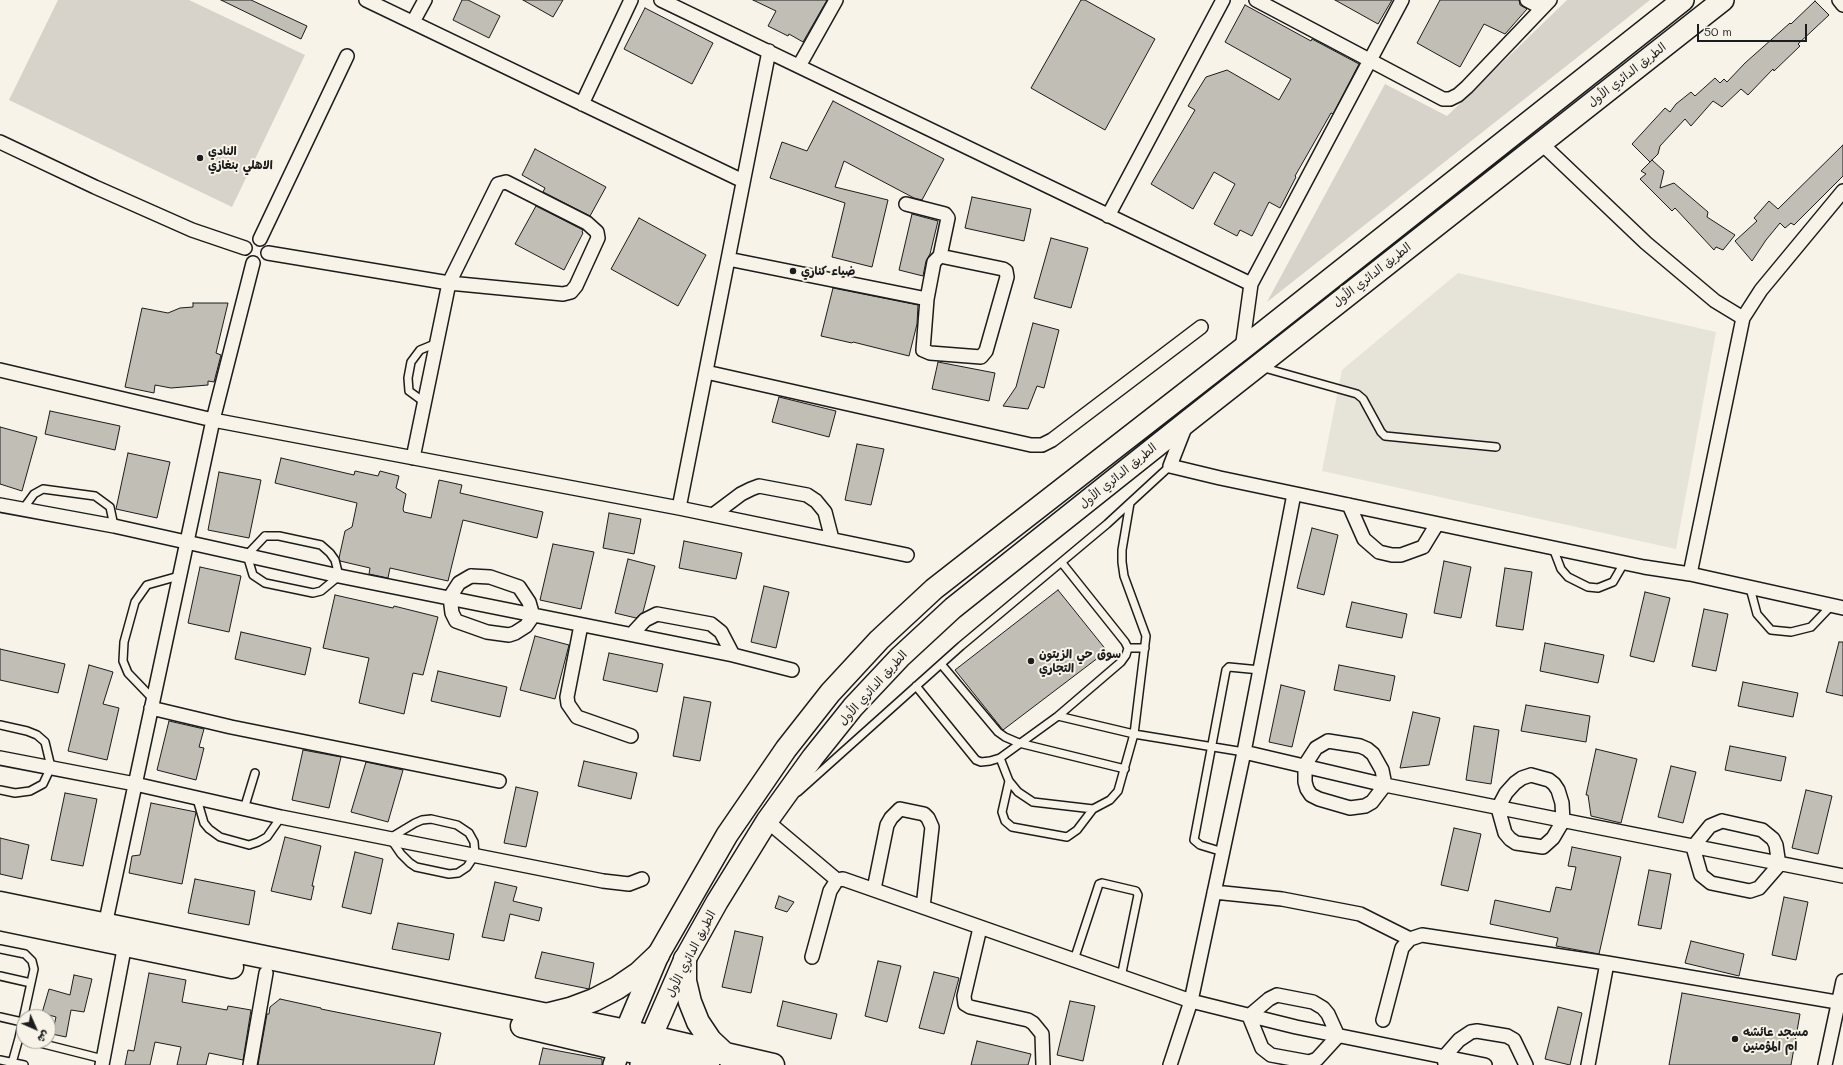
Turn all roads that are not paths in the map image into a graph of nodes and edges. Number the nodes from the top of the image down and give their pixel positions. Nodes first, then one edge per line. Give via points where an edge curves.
1 (366, 0) edge
2 (424, 0) edge
3 (631, 0) edge
4 (661, 0) edge
5 (836, 0) edge
6 (1223, 0) edge
7 (1256, 0) edge
8 (1402, 0) edge
9 (1527, 0) edge
10 (1683, 0) edge
11 (1724, 0) edge
12 (1839, 0) edge
13 (1843, 0) edge
14 (1546, 4) edge
15 (1843, 5) edge
16 (413, 22) junction
17 (769, 51) junction
18 (347, 56) dead end
19 (1370, 61) junction
20 (799, 66) junction
21 (582, 104) junction
22 (0, 142) edge
23 (1541, 143) junction
24 (744, 181) junction
25 (1843, 191) edge
26 (906, 204) dead end
27 (1108, 216) junction
28 (260, 239) junction
29 (245, 248) junction
30 (268, 253) junction
31 (940, 256) junction
32 (728, 259) junction
33 (253, 263) junction
34 (449, 283) junction
35 (1251, 284) junction
36 (927, 299) junction
37 (1743, 318) junction
38 (1200, 327) dead end
39 (436, 343) junction
40 (1242, 349) junction
41 (1257, 366) junction
42 (0, 370) edge
43 (706, 372) junction
44 (424, 402) junction
45 (213, 420) junction
46 (1188, 421) junction
47 (1496, 447) dead end
48 (413, 458) junction
49 (1170, 466) junction
50 (1294, 494) junction
51 (1130, 503) junction
52 (0, 505) edge
53 (1349, 506) junction
54 (679, 508) junction
55 (23, 509) junction
56 (713, 515) junction
57 (1437, 524) junction
58 (114, 526) junction
59 (832, 539) junction
60 (186, 543) junction
61 (1553, 548) junction
62 (247, 554) junction
63 (908, 555) dead end
64 (1062, 563) junction
65 (1624, 563) junction
66 (1690, 574) junction
67 (179, 576) junction
68 (339, 576) junction
69 (1750, 588) junction
70 (450, 597) junction
71 (1837, 607) edge
72 (533, 616) junction
73 (581, 625) junction
74 (632, 634) junction
75 (1128, 648) junction
76 (1145, 648) junction
77 (733, 655) junction
78 (941, 664) junction
79 (792, 670) dead end
80 (1260, 670) junction
81 (916, 686) junction
82 (152, 703) junction
83 (1058, 716) junction
84 (0, 725) edge
85 (1134, 734) junction
86 (631, 736) dead end
87 (1019, 743) junction
88 (1211, 746) junction
89 (1244, 752) junction
90 (0, 758) edge
91 (1000, 758) junction
92 (1305, 765) junction
93 (51, 767) junction
94 (1124, 769) junction
95 (255, 773) dead end
96 (499, 781) dead end
97 (1009, 781) junction
98 (135, 784) junction
99 (1385, 785) junction
100 (0, 790) edge
101 (197, 799) junction
102 (1498, 808) junction
103 (244, 809) junction
104 (1094, 809) junction
105 (281, 817) junction
106 (767, 821) junction
107 (1563, 822) junction
108 (390, 838) junction
109 (1693, 847) junction
110 (1223, 852) junction
111 (475, 855) junction
112 (1779, 864) junction
113 (1843, 876) edge
114 (642, 880) dead end
115 (837, 880) junction
116 (874, 890) junction
117 (1214, 892) junction
118 (0, 903) edge
119 (923, 907) junction
120 (0, 919) edge
121 (980, 928) junction
122 (103, 932) junction
123 (126, 937) junction
124 (1410, 939) junction
125 (0, 949) edge
126 (658, 955) junction
127 (812, 957) dead end
128 (685, 959) junction
129 (1074, 960) junction
130 (1607, 963) junction
131 (266, 974) junction
132 (0, 976) edge
133 (1122, 977) junction
134 (1843, 981) edge
135 (31, 983) junction
136 (1191, 1001) junction
137 (1841, 1003) edge
138 (25, 1009) edge
139 (544, 1015) junction
140 (1249, 1016) junction
141 (0, 1017) edge
142 (1383, 1020) dead end
143 (16, 1021) edge
144 (1338, 1036) junction
145 (56, 1048) edge
146 (620, 1048) edge
147 (18, 1049) edge
148 (645, 1052) edge
149 (0, 1060) edge
150 (718, 1060) edge
151 (1445, 1061) edge
152 (102, 1062) edge
153 (12, 1063) junction
154 (24, 1065) edge
155 (250, 1065) edge
156 (773, 1065) edge
157 (1044, 1065) edge
158 (1170, 1065) edge
159 (1485, 1065) edge
160 (1526, 1065) edge
161 (1588, 1065) edge
162 (1825, 1065) edge

1 - 16 street
2 - 16 street
3 - 21 street
4 - 17 street
5 - 20 street
6 - 27 street
7 - 19 street
8 - 19 street
9 - 14 street
10 - 40 main road, الطريق الدائري الأول
11 - 23 main road, الطريق الدائري الأول
12 - 13 lane
12 - 15 street
14 - 19 street via 1467,87 1450,99 1432,95
16 - 21 street
17 - 20 street
17 - 24 street
18 - 28 street
19 - 35 street
20 - 27 street
21 - 24 street
22 - 29 street via 192,230
23 - 37 street via 1646,243 1715,301
23 - 41 main road, الطريق الدائري الأول
24 - 32 street
25 - 37 street via 1761,290
26 - 31 street via 948,216
27 - 35 street
28 - 29 street via 250,240
28 - 30 street via 267,245
29 - 33 street via 246,257
30 - 33 street via 263,261
30 - 34 street
31 - 36 street via 934,262
31 - 36 street via 1006,271 1007,277 985,355 978,357 925,351 923,348
32 - 36 street
32 - 43 street
33 - 45 street
34 - 34 street via 567,294 576,286 598,238 597,232 587,223 502,182 495,189
34 - 39 street
35 - 40 street
37 - 66 street
38 - 43 street via 1042,446
39 - 44 street
39 - 44 lane via 420,350 412,362 408,378 409,391
40 - 126 main road, الطريق الدائري الأول via 934,589 879,640 830,693 786,749 727,835
41 - 46 main road, الطريق الدائري الأول
41 - 47 lane via 1357,394 1363,399 1380,432 1385,436
42 - 45 street
43 - 54 street
44 - 48 street
45 - 48 street
45 - 60 street
46 - 49 street
46 - 106 main road, الطريق الدائري الأول via 953,608 900,657 813,757
48 - 54 street
49 - 50 street
49 - 51 lane
50 - 53 street
50 - 80 street
51 - 64 lane
51 - 76 lane via 1122,562 1124,576 1146,636
52 - 55 street
53 - 57 street
53 - 57 street via 1364,539 1379,552 1392,555 1401,555 1423,547
54 - 56 street
55 - 58 street
55 - 58 lane via 34,494 43,489 95,496 110,507
56 - 59 street
56 - 59 street via 750,488 759,486 807,496 816,501 824,512
57 - 61 street
58 - 60 street
59 - 63 street
60 - 62 street
60 - 67 street
61 - 65 street
61 - 65 lane via 1561,569 1568,577 1588,587 1598,588 1613,582
62 - 68 street
62 - 68 lane via 253,575 272,585 317,593
62 - 68 lane via 265,536 301,540 321,545 330,553 336,560
64 - 75 lane
64 - 78 lane
65 - 66 street
66 - 69 street
67 - 82 street
67 - 82 lane via 147,585 135,602 124,642 123,661 128,673
68 - 70 street
69 - 71 street
69 - 71 lane via 1757,614 1771,630 1791,632 1811,626
70 - 72 street
70 - 72 street via 452,614 456,621 487,632 509,635 515,633 526,626
70 - 72 street via 459,583 466,578 490,577 519,587 529,602
72 - 73 street
73 - 74 street
73 - 86 street via 567,697 568,704 577,717
74 - 77 street
74 - 77 street via 645,620 657,614 711,624 721,632
75 - 76 lane
75 - 83 lane via 1121,662
76 - 85 lane
77 - 79 street
78 - 81 lane
78 - 87 lane via 998,732
80 - 88 lane via 1229,667 1226,670
80 - 89 street
81 - 91 lane via 976,760 986,762
81 - 106 lane
82 - 96 street via 231,727
82 - 98 street
83 - 85 lane
83 - 87 lane
84 - 93 lane via 27,730 37,735 45,742
85 - 88 lane
85 - 94 lane
87 - 91 lane
87 - 94 lane
88 - 89 lane
88 - 110 lane via 1194,840 1200,845
89 - 92 street
89 - 110 street
90 - 93 street
91 - 97 lane
92 - 99 street
92 - 99 street via 1322,743 1332,741 1360,746 1367,749 1378,761
92 - 99 street via 1305,782 1311,795 1350,808 1365,806 1378,796
93 - 98 street
93 - 100 lane via 44,784 30,791 16,793
94 - 104 lane via 1118,791 1110,800
95 - 103 lane
97 - 104 lane via 1018,792 1033,802
97 - 104 lane via 1002,812 1005,821 1012,827 1067,837 1077,830
98 - 101 street
98 - 122 street
99 - 102 street
101 - 103 street
101 - 105 lane via 204,823 209,829 220,837 249,845 267,837
102 - 107 street
102 - 107 street via 1505,833 1516,843 1543,846
102 - 107 street via 1515,783 1531,775 1549,780 1558,790
103 - 105 street
105 - 108 street
106 - 115 street
106 - 128 main road, الطريق الدائري الأول
107 - 109 street
108 - 111 street
108 - 111 lane via 410,863 449,874 458,873
108 - 111 lane via 422,820 443,821 461,827 469,833 474,842
109 - 112 street
109 - 112 street via 1710,826 1722,821 1762,830 1773,839
109 - 112 street via 1700,875 1711,883 1750,891 1759,888
110 - 117 street
111 - 114 street via 603,881 629,884
112 - 113 street
115 - 116 street via 843,878
115 - 127 street via 827,898
116 - 119 street
116 - 119 street via 887,825 891,818 900,809 924,814 932,827
117 - 124 street via 1282,899 1360,914
117 - 136 street
118 - 122 highway
119 - 121 street
120 - 122 highway
121 - 129 street
121 - 157 street via 964,996 965,1004 1033,1023 1042,1034
122 - 123 highway
123 - 131 highway
123 - 139 highway
123 - 152 street
124 - 130 street via 1422,935
124 - 142 street via 1402,948
125 - 135 lane via 25,954 32,961 34,969
126 - 139 highway via 639,973 612,991 570,1009
126 - 146 main road, الطريق الدائري الأول
128 - 148 main road, الطريق الدائري الأول
128 - 150 highway via 685,981 690,1002
129 - 133 street
129 - 133 lane via 1100,884 1136,891 1138,895
130 - 137 street
130 - 161 street
131 - 146 highway
131 - 155 street
132 - 135 lane
133 - 136 street
134 - 137 street
135 - 138 lane
136 - 140 street
136 - 158 street
137 - 162 street
139 - 146 highway
140 - 144 street
140 - 144 street via 1268,999 1277,995 1287,996 1313,1002 1323,1008
140 - 144 street via 1262,1048 1271,1055 1309,1062 1317,1059
141 - 143 lane
144 - 151 street
145 - 152 lane
146 - 148 highway
147 - 153 lane
148 - 150 highway
149 - 153 lane
150 - 156 highway
151 - 159 street
151 - 160 street via 1464,1036 1477,1031 1511,1038 1517,1044
153 - 154 lane

